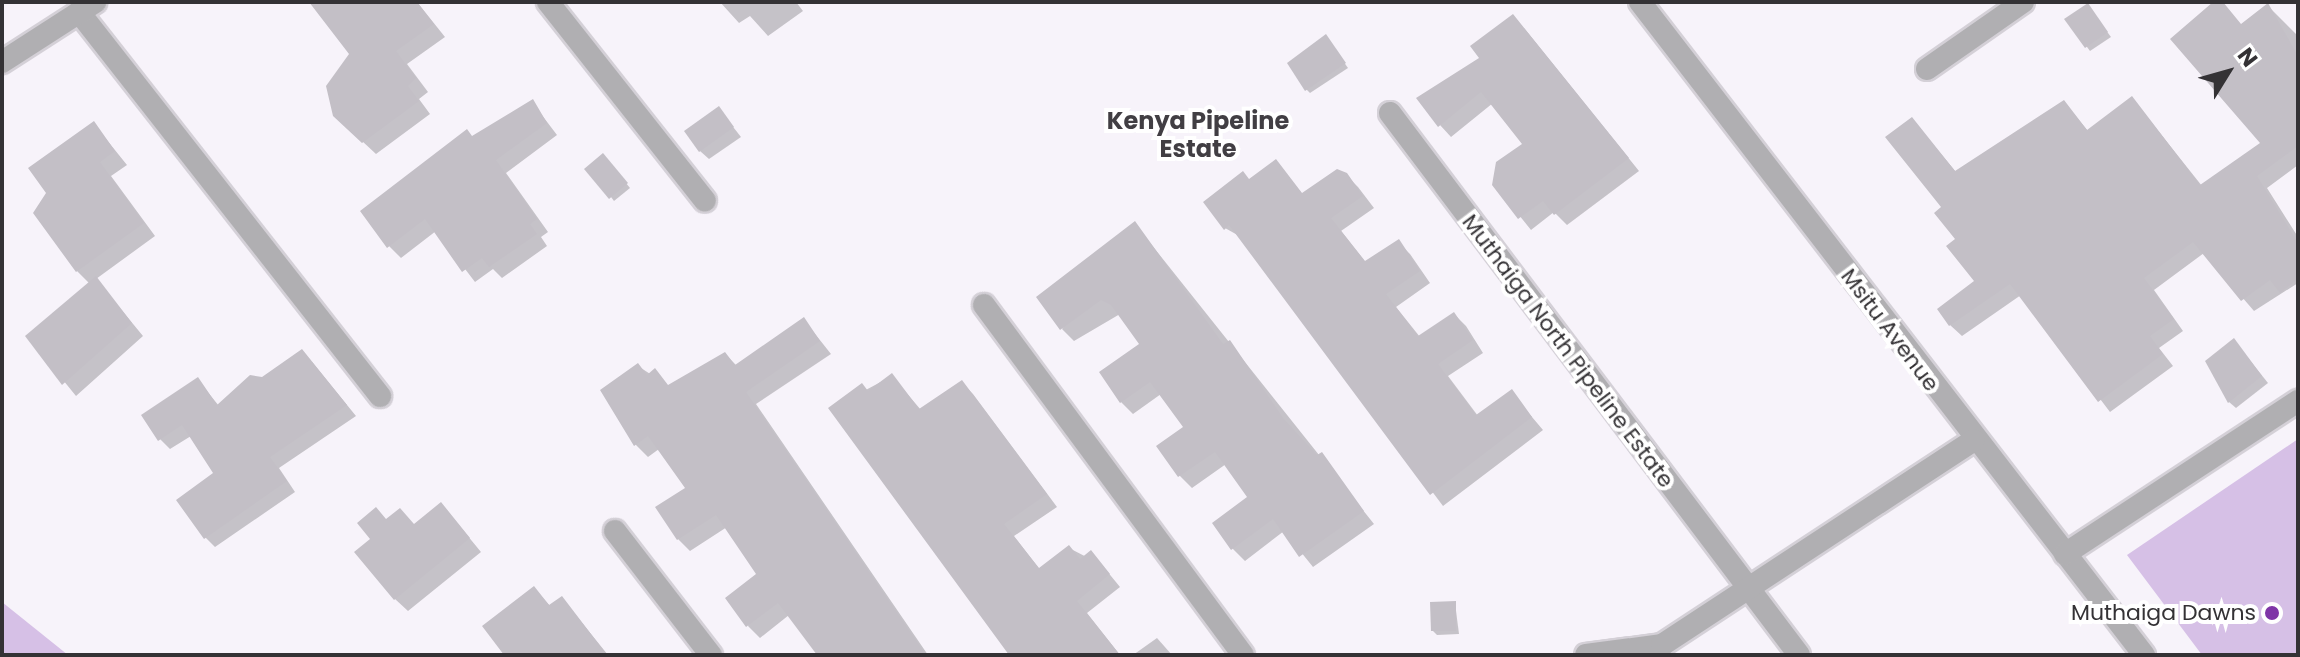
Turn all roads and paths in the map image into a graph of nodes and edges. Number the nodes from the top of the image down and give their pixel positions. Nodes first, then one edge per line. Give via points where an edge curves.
1 (548, 2) edge
2 (1640, 2) edge
3 (2023, 2) edge
4 (87, 7) edge
5 (2, 62) edge
6 (1927, 69) dead end
7 (1390, 113) dead end
8 (705, 201) dead end
9 (984, 305) dead end
10 (380, 396) dead end
11 (2298, 401) edge
12 (1974, 440) junction
13 (615, 531) dead end
14 (2065, 554) junction
15 (1746, 589) junction
16 (711, 655) edge
17 (1243, 655) edge
18 (1586, 655) edge
19 (1799, 655) edge
20 (2144, 655) edge

1 - 8 street
2 - 12 street, Msitu Avenue
3 - 6 street
4 - 5 street
4 - 10 street
7 - 15 street, Muthaiga North Pipeline Estate
9 - 17 street
11 - 14 street
12 - 14 street, Msitu Avenue
12 - 15 street
13 - 16 street
14 - 20 street, Msitu Avenue
15 - 18 street via 1662,645
15 - 19 street, Muthaiga North Pipeline Estate

